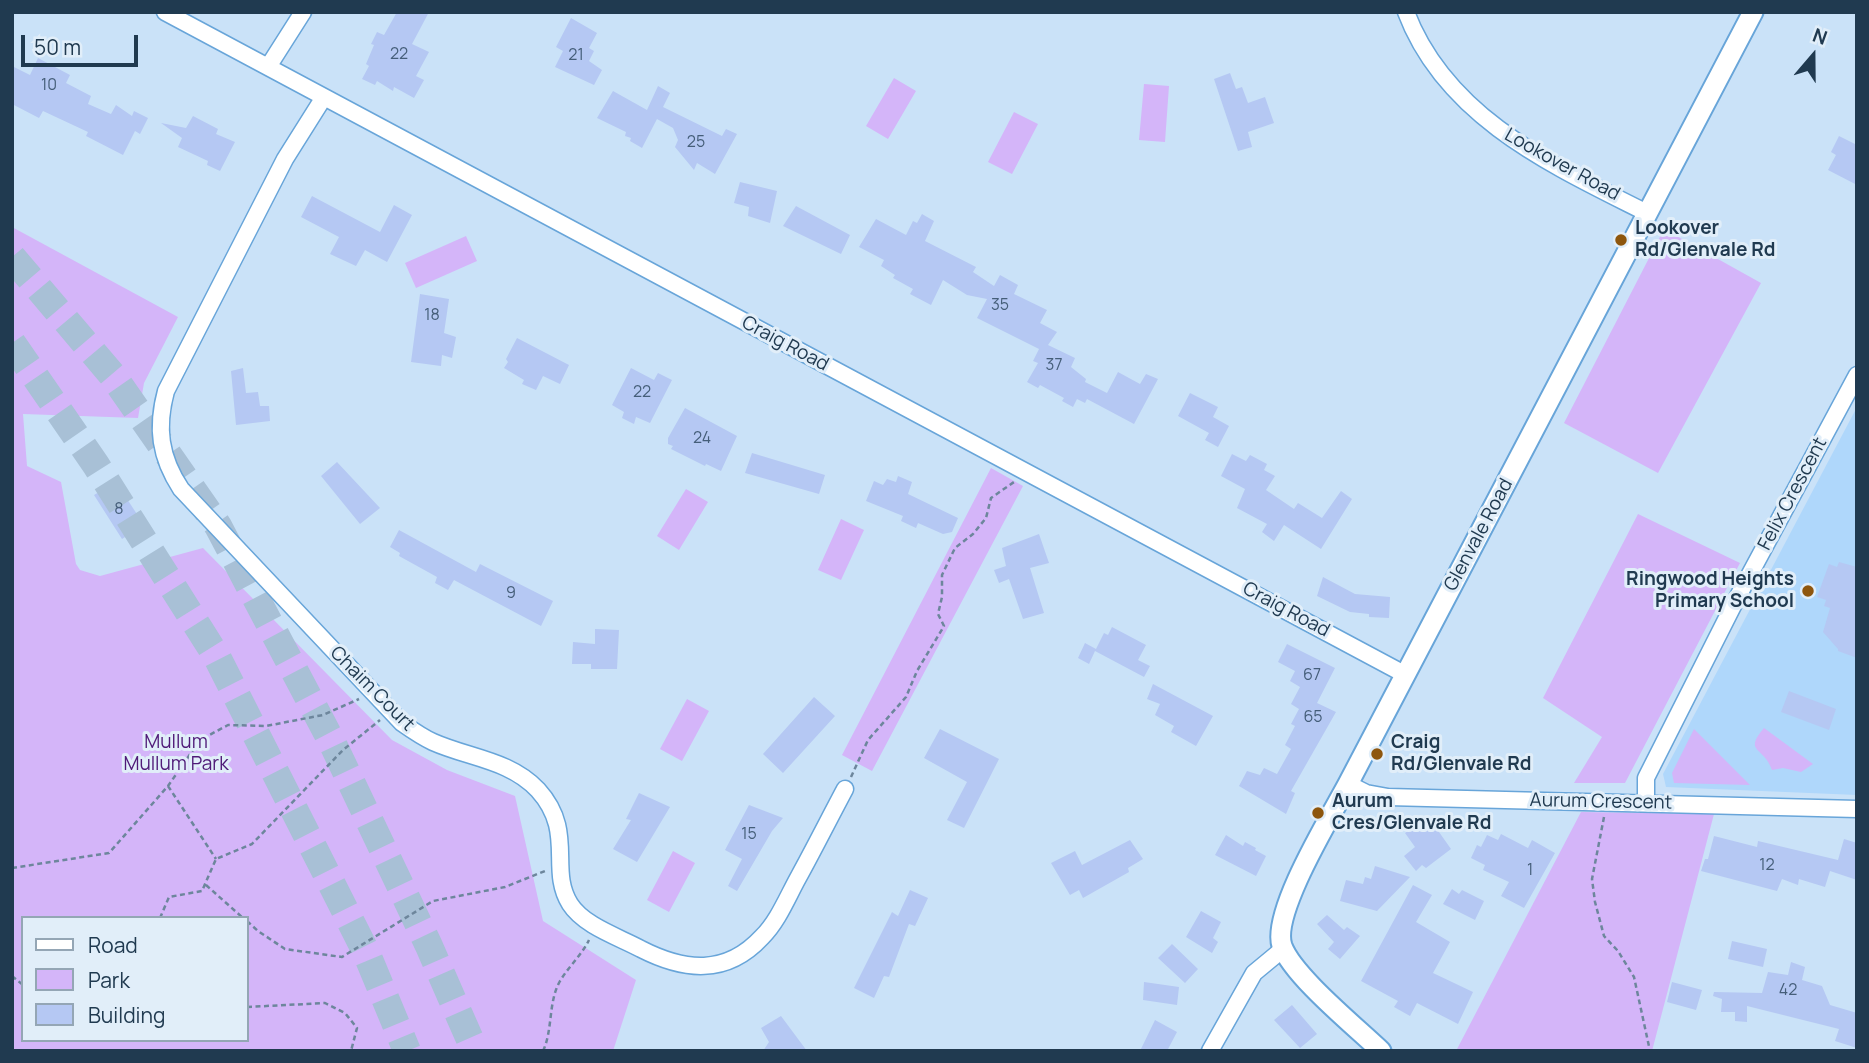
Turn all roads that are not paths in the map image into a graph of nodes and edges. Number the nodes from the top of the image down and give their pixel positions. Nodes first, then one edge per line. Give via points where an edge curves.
1 (165, 12) edge
2 (303, 12) edge
3 (1406, 12) edge
4 (1753, 12) edge
5 (273, 70) junction
6 (320, 95) junction
7 (1647, 213) junction
8 (1857, 375) edge
9 (1406, 675) junction
10 (1348, 784) junction
11 (845, 789) road end
12 (1646, 803) junction
13 (1857, 808) edge
14 (1283, 949) junction
15 (1210, 1051) edge
16 (1381, 1051) edge

1 - 5 street, Craig Road
2 - 5 street
3 - 7 street, Lookover Road via 1448,81 1489,123 1529,150
4 - 7 street, Glenvale Road
5 - 6 street, Craig Road
6 - 9 street, Craig Road
6 - 11 street, Chaim Court via 170,380 160,414 160,438 167,466 181,489 390,712 435,743 504,766 531,783 556,819 562,889 571,906 643,950 678,965 702,966 743,953 778,914
7 - 9 street, Glenvale Road
8 - 12 street, Felix Crescent via 1646,778
9 - 10 street, Glenvale Road
10 - 12 street, Aurum Crescent via 1388,797
10 - 14 street, Glenvale Road via 1292,892 1280,929
12 - 13 street, Aurum Crescent
14 - 15 street via 1254,973
14 - 16 street via 1302,975

